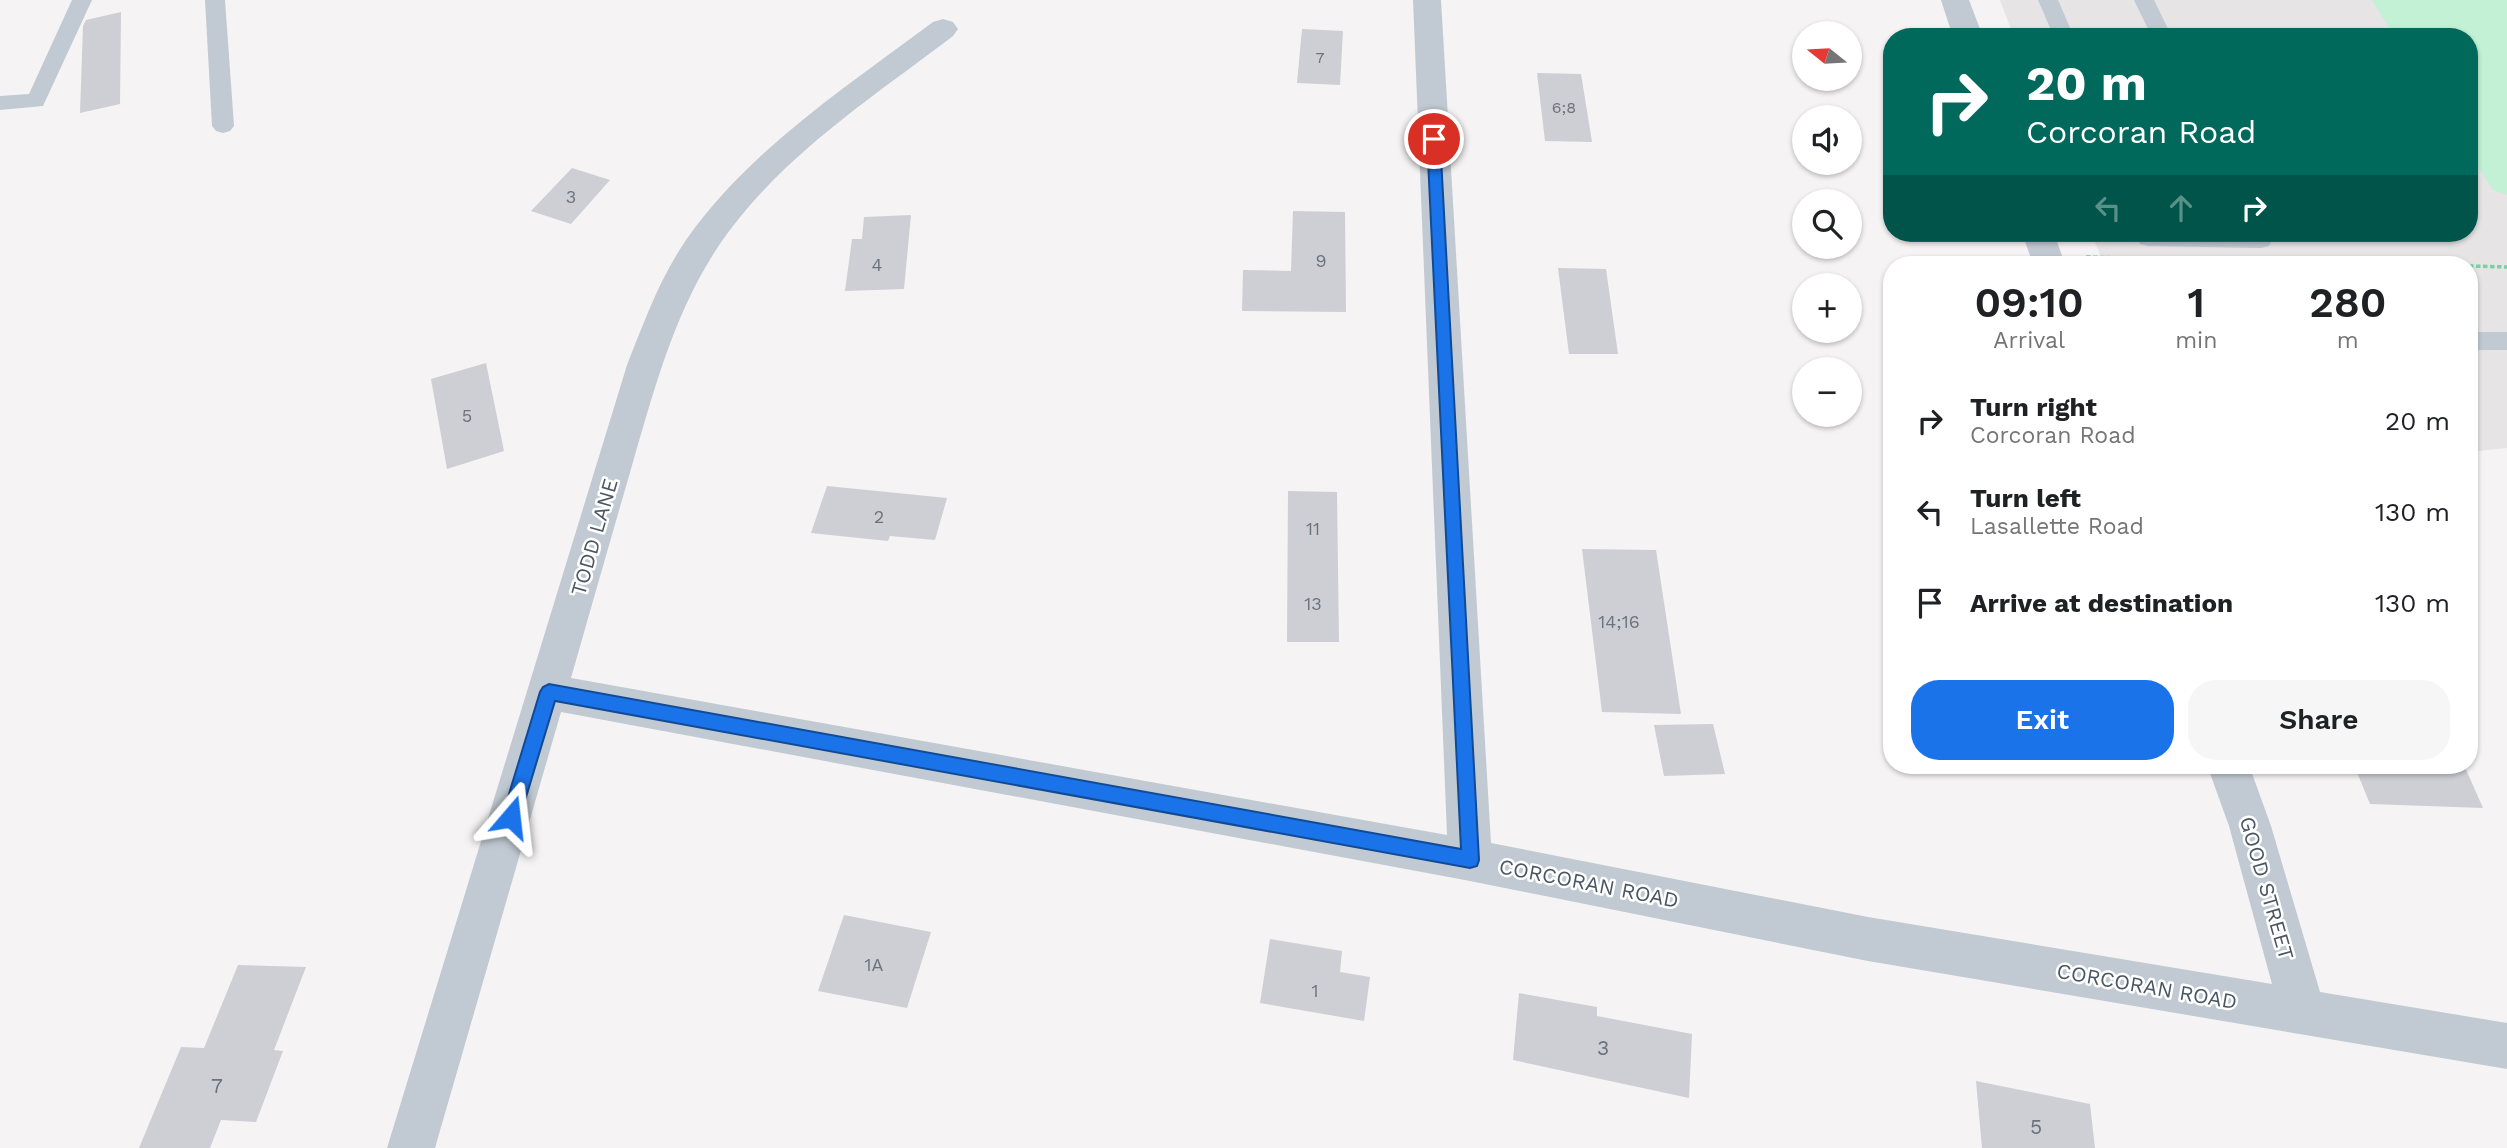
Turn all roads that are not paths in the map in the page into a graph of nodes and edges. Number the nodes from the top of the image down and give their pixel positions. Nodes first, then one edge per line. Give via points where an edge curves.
1 (82, 0) edge
2 (215, 0) edge
3 (1427, 0) edge
4 (1955, 0) edge
5 (2048, 0) edge
6 (2144, 0) edge
7 (1965, 28) edge
8 (2059, 28) edge
9 (2158, 28) edge
10 (943, 29) dead end
11 (0, 103) edge
12 (223, 127) dead end
13 (2478, 341) edge
14 (2507, 341) edge
15 (549, 692) junction
16 (2231, 774) edge
17 (1470, 860) junction
18 (2303, 1012) junction
19 (2507, 1046) edge
20 (411, 1148) edge

1 - 11 lane via 36,101
2 - 12 lane
3 - 17 street
4 - 7 street
5 - 8 lane
6 - 9 lane
10 - 15 street, TODD LANE via 775,161 698,248 666,308 645,365
13 - 14 lane
15 - 17 street, CORCORAN ROAD
15 - 20 street, TODD LANE
16 - 18 street, GOOD STREET
17 - 18 street, CORCORAN ROAD via 1868,939
18 - 19 street, CORCORAN ROAD

